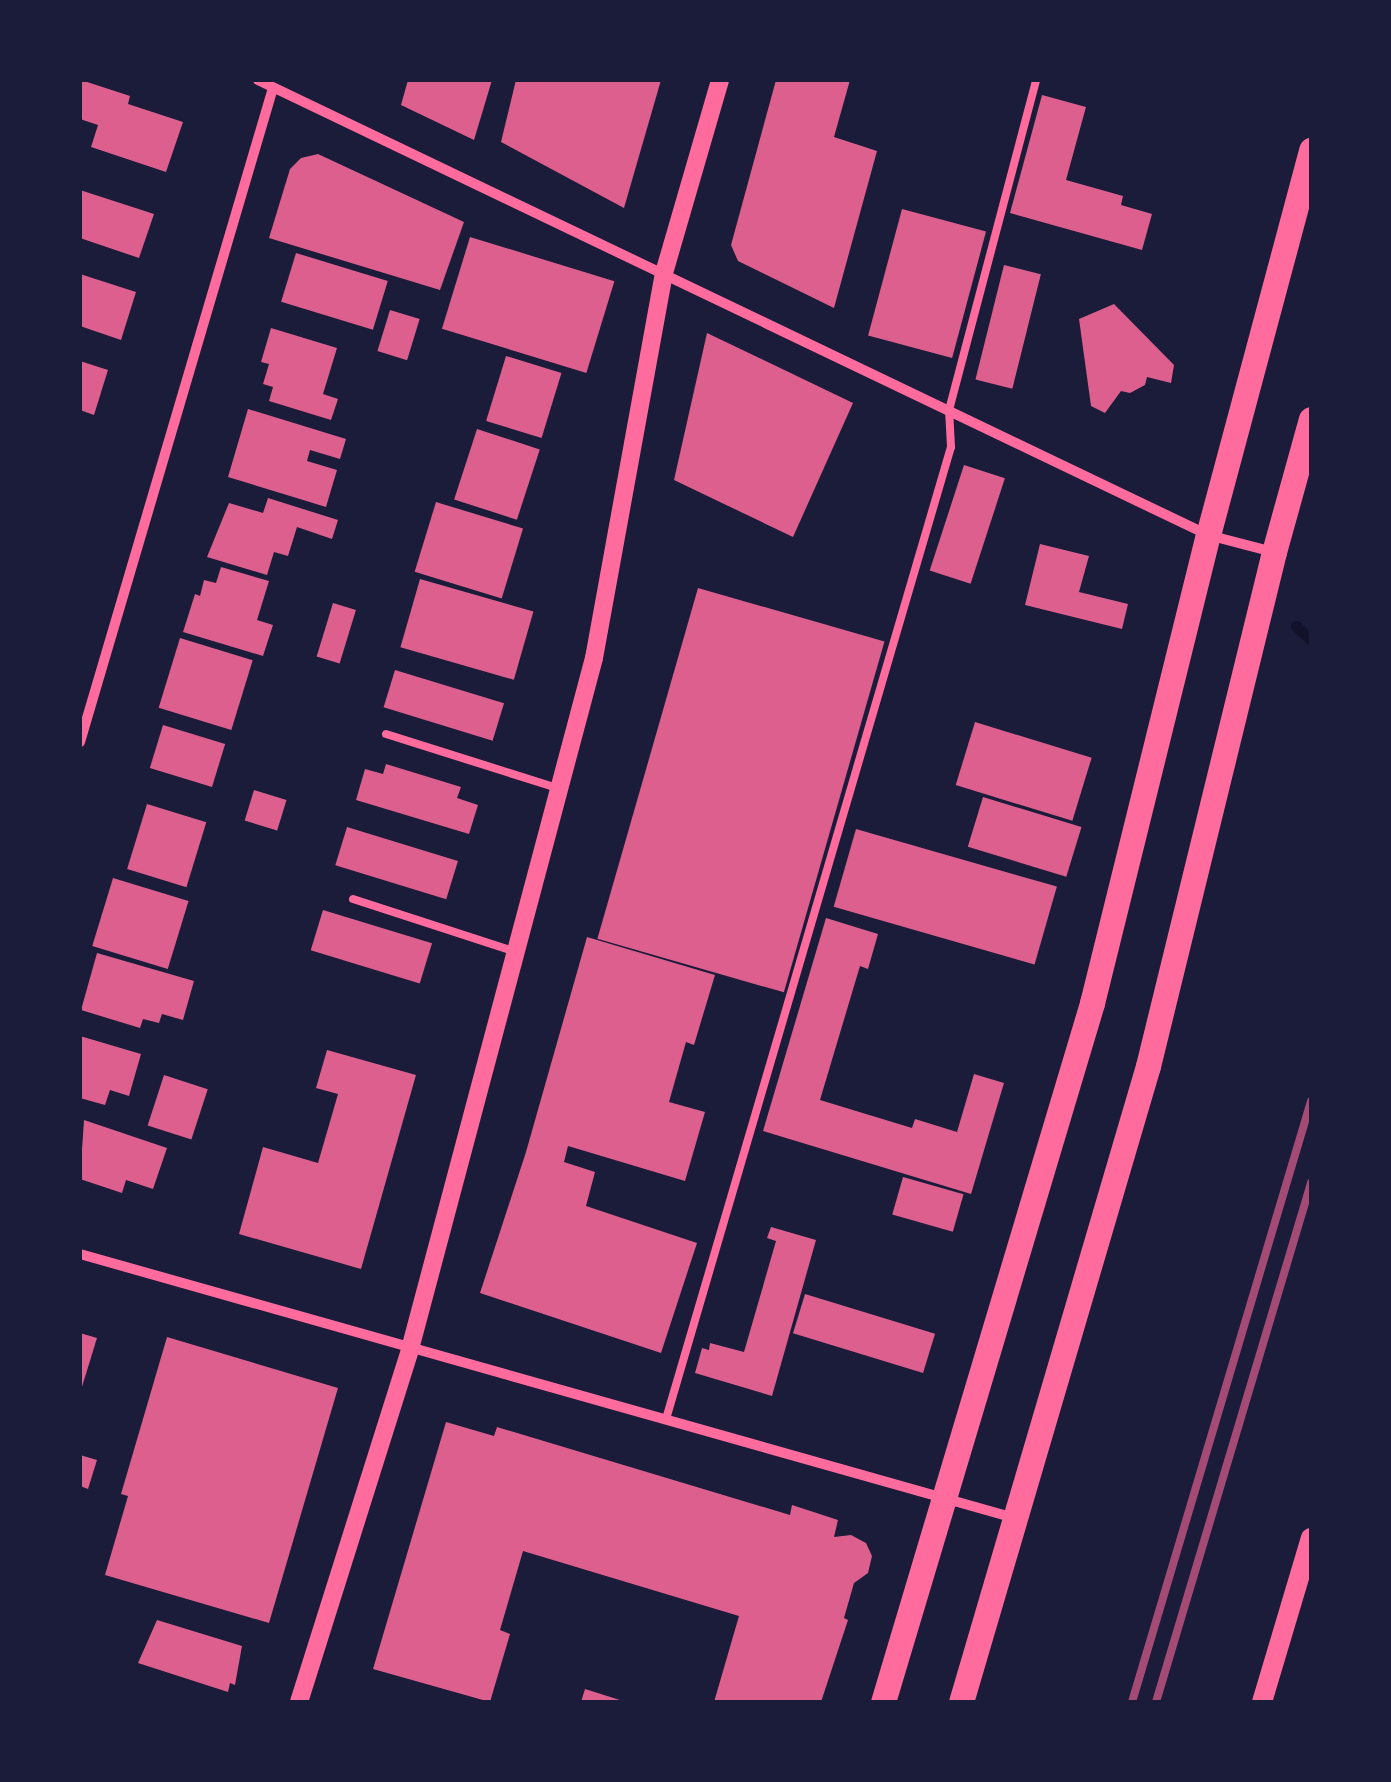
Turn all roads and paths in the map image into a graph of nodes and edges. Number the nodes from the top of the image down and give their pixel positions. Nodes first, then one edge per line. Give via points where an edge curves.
1 (258, 80) edge
2 (720, 80) edge
3 (1036, 80) edge
4 (273, 88) junction
5 (1311, 150) edge
6 (664, 273) junction
7 (948, 410) junction
8 (1311, 419) edge
9 (1208, 534) junction
10 (1274, 552) junction
11 (386, 734) dead end
12 (80, 742) edge
13 (560, 789) junction
14 (353, 898) dead end
15 (516, 952) junction
16 (80, 1254) edge
17 (410, 1349) junction
18 (666, 1419) junction
19 (944, 1498) junction
20 (1015, 1518) junction
21 (1311, 1538) edge
22 (299, 1702) edge
23 (883, 1702) edge
24 (961, 1702) edge
25 (1262, 1702) edge

1 - 4 street
2 - 6 street
3 - 7 lane
4 - 6 street
4 - 12 street
5 - 9 main road
6 - 7 street
6 - 13 street via 594,658
7 - 9 street
7 - 18 lane via 951,447
8 - 10 main road
9 - 10 street
9 - 19 main road via 1096,988
10 - 20 main road via 1148,1066
11 - 13 lane
13 - 15 street
14 - 15 lane
15 - 17 street
16 - 17 street
17 - 18 street
17 - 22 street
18 - 19 street
19 - 20 street
19 - 23 main road
20 - 24 main road
21 - 25 main road

